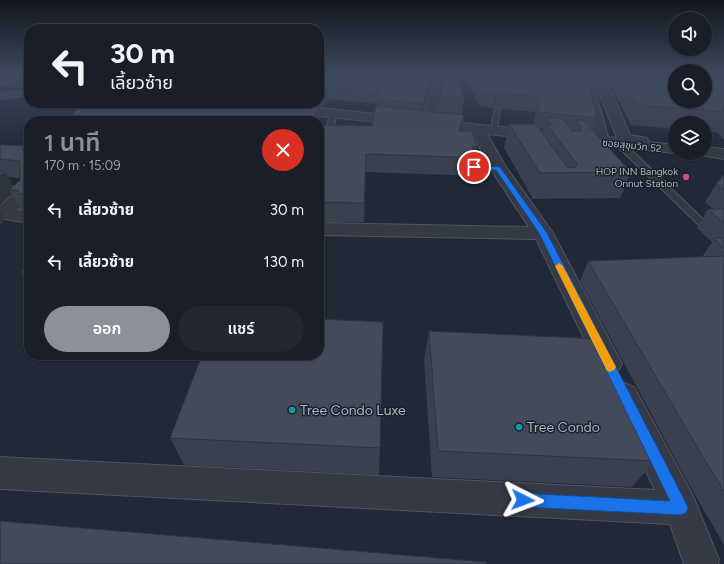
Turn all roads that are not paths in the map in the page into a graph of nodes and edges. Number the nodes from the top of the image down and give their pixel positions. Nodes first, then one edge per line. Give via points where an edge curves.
1 (433, 100) edge
2 (592, 100) edge
3 (608, 100) edge
4 (279, 108) edge
5 (497, 108) edge
6 (334, 112) junction
7 (428, 123) junction
8 (486, 129) junction
9 (327, 139) edge
10 (602, 142) junction
11 (619, 143) junction
12 (668, 145) edge
13 (668, 146) edge
14 (712, 153) edge
15 (724, 154) edge
16 (24, 186) edge
17 (24, 216) edge
18 (704, 225) dead end
19 (324, 229) edge
20 (543, 233) junction
21 (0, 473) edge
22 (681, 508) junction
23 (701, 560) dead end

1 - 7 street
2 - 10 street
3 - 12 street via 624,138
4 - 6 street, ซอยสุขุมวิท 52
5 - 8 lane
6 - 7 street, ซอยสุขุมวิท 52
6 - 9 lane
7 - 8 street, ซอยสุขุมวิท 52
8 - 10 street, ซอยสุขุมวิท 52 via 528,137 553,136
8 - 20 street via 486,168
10 - 11 street, ซอยสุขุมวิท 52
11 - 13 street, ซอยสุขุมวิท 52
11 - 18 lane
14 - 15 street
16 - 17 street via 5,214
19 - 20 street
20 - 22 street
21 - 22 street
22 - 23 street

